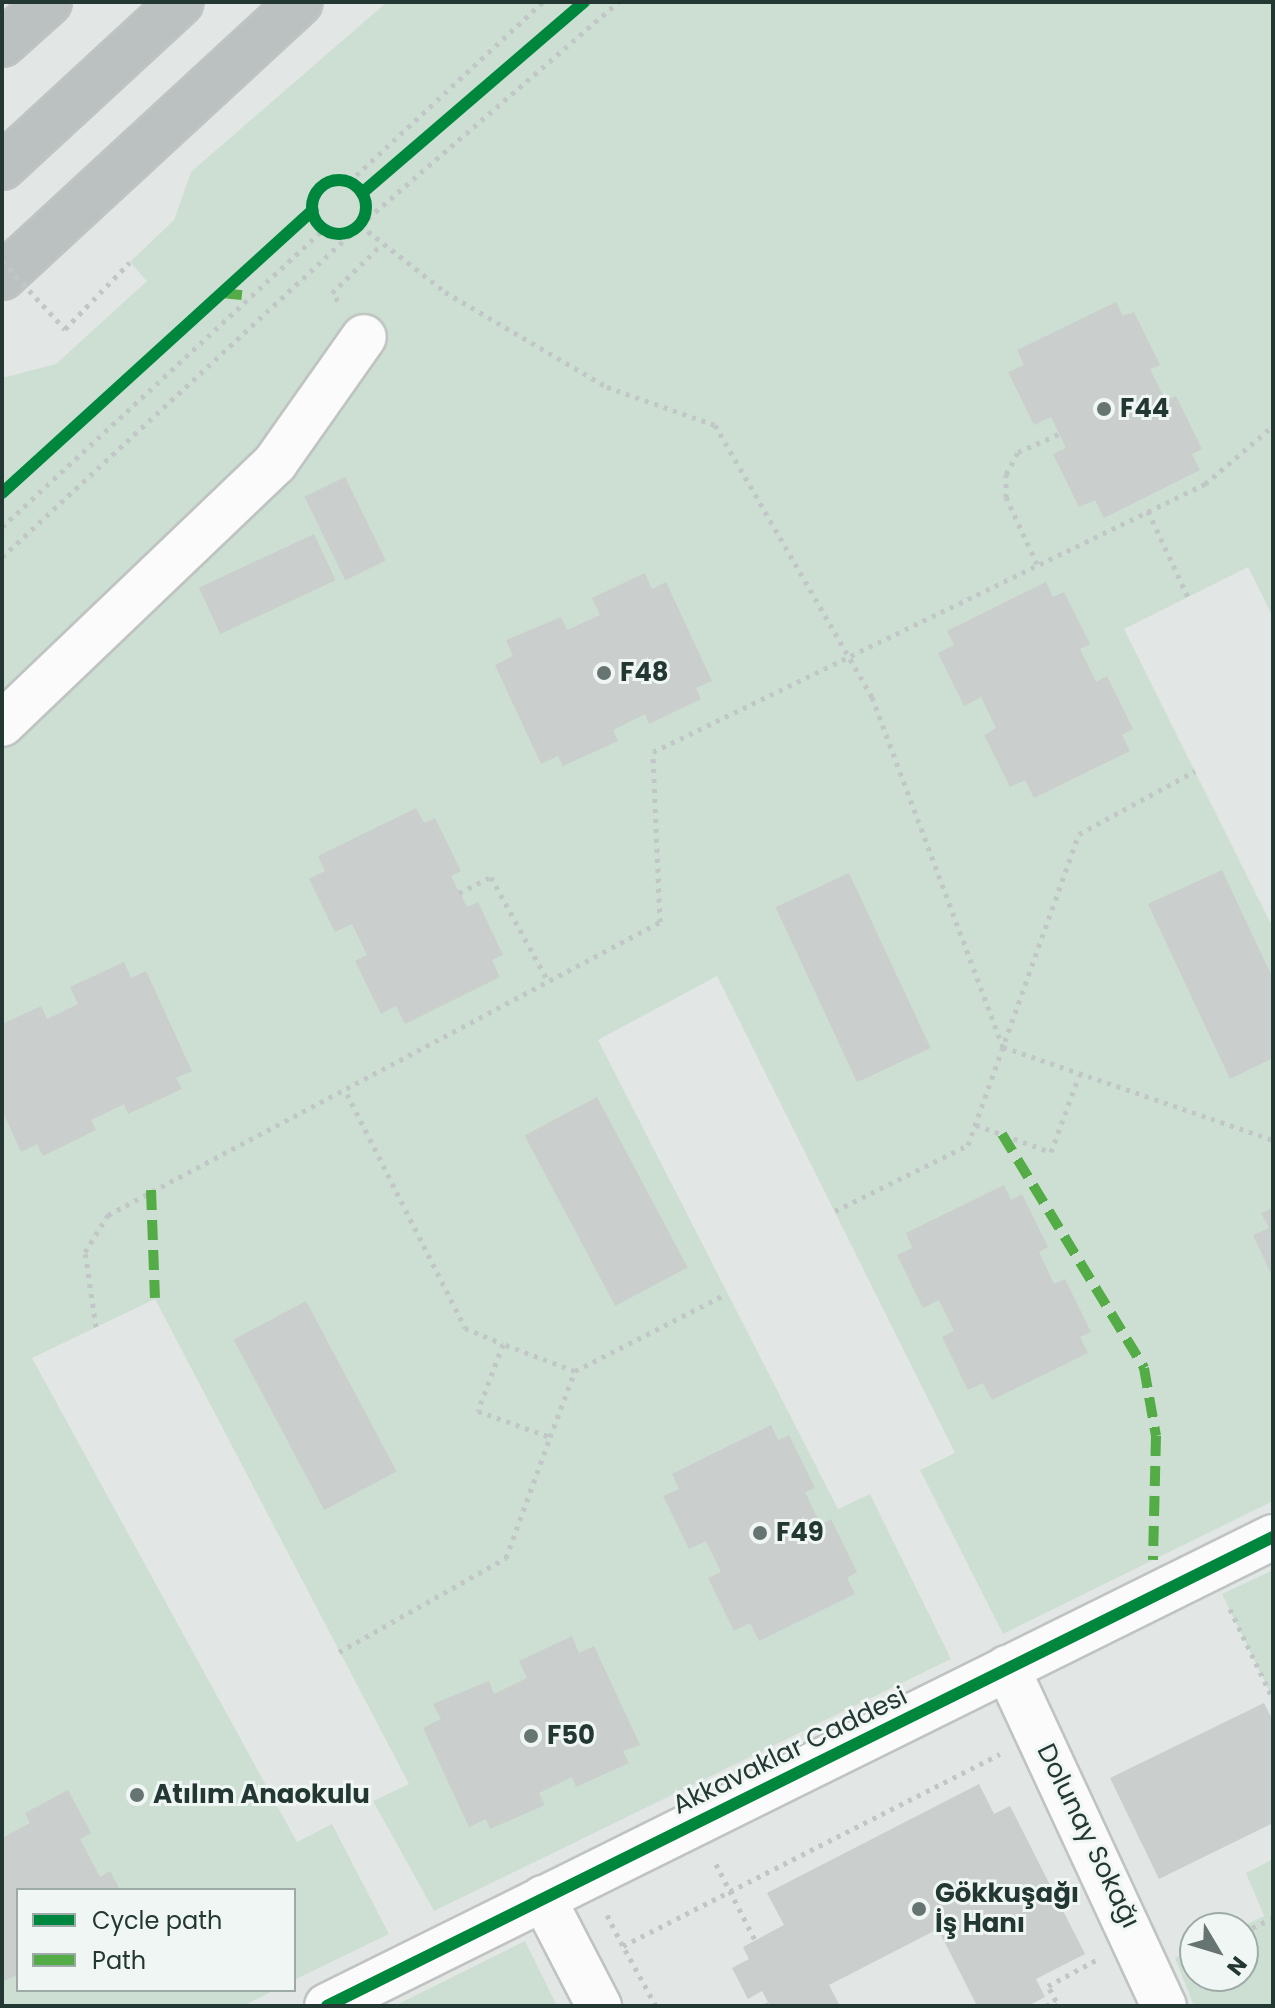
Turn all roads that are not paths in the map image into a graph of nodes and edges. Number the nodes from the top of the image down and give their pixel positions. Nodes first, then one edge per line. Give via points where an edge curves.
1 (49, 2) edge
2 (181, 2) edge
3 (300, 2) edge
4 (2, 44) edge
5 (2, 167) edge
6 (2, 277) edge
7 (364, 337) road end
8 (2, 724) edge
9 (1273, 1537) edge
10 (1007, 1668) junction
11 (543, 1898) junction
12 (327, 2006) edge
13 (599, 2006) edge
14 (1164, 2006) edge

1 - 4 highway
2 - 5 highway
3 - 6 highway
7 - 8 street via 275,463
9 - 10 street, Akkavaklar Caddesi
10 - 11 street, Akkavaklar Caddesi
10 - 14 street, Dolunay Sokağı
11 - 12 street, Akkavaklar Caddesi
11 - 13 street

